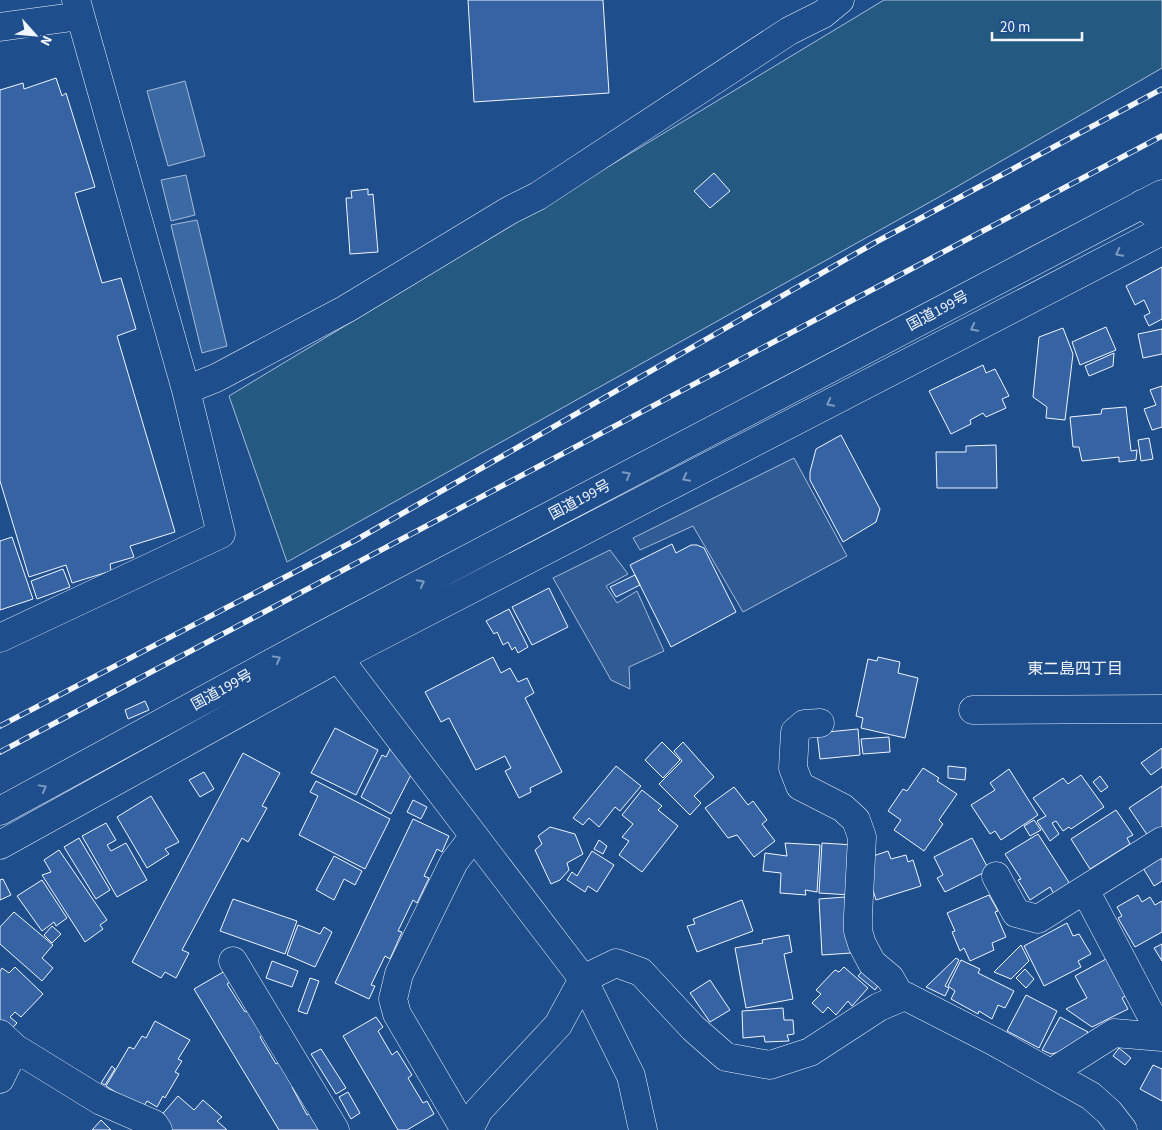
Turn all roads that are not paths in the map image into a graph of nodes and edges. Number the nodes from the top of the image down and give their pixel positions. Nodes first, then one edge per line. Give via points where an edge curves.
1 (840, 0) edge
2 (78, 8) edge
3 (0, 27) edge
4 (1152, 199) edge
5 (1162, 221) edge
6 (1162, 231) edge
7 (186, 390) junction
8 (321, 636) junction
9 (0, 638) edge
10 (338, 658) junction
11 (1162, 709) edge
12 (973, 710) dead end
13 (820, 723) dead end
14 (0, 811) edge
15 (474, 836) junction
16 (1162, 841) edge
17 (0, 845) edge
18 (996, 876) dead end
19 (1085, 890) junction
20 (234, 960) dead end
21 (583, 979) junction
22 (901, 998) junction
23 (1162, 1037) edge
24 (7, 1041) edge
25 (1051, 1073) junction
26 (0, 1079) edge
27 (158, 1130) edge
28 (335, 1130) edge
29 (465, 1130) edge
30 (469, 1130) edge
31 (643, 1130) edge
32 (1123, 1130) edge

1 - 7 main road via 538,196 346,309 216,378
2 - 3 main road
2 - 7 main road
4 - 5 main road
8 -> 4 main road, 国道199号
6 -> 10 main road, 国道199号
7 - 9 main road via 221,534
8 - 10 main road
14 -> 8 main road, 国道199号
10 - 15 main road
10 - 17 main road, 国道199号
11 - 12 main road
13 - 22 main road via 804,724 795,732 793,768 800,786 843,808 856,820 862,837 858,931 872,963 890,978
15 - 21 main road
15 - 29 main road via 450,870 399,974 393,999 397,1014
16 - 19 main road
18 - 19 main road via 1016,913 1038,919
19 - 23 main road
20 - 28 main road
21 - 22 main road via 616,963 641,972 693,1028 726,1057 770,1065 810,1052 879,1007
21 - 30 main road via 558,1025 479,1110
21 - 31 main road via 631,1076
22 - 25 main road via 905,996
23 - 25 main road via 1114,1033
24 - 26 main road
24 - 27 main road via 101,1102 154,1124
25 - 32 main road via 1091,1096

